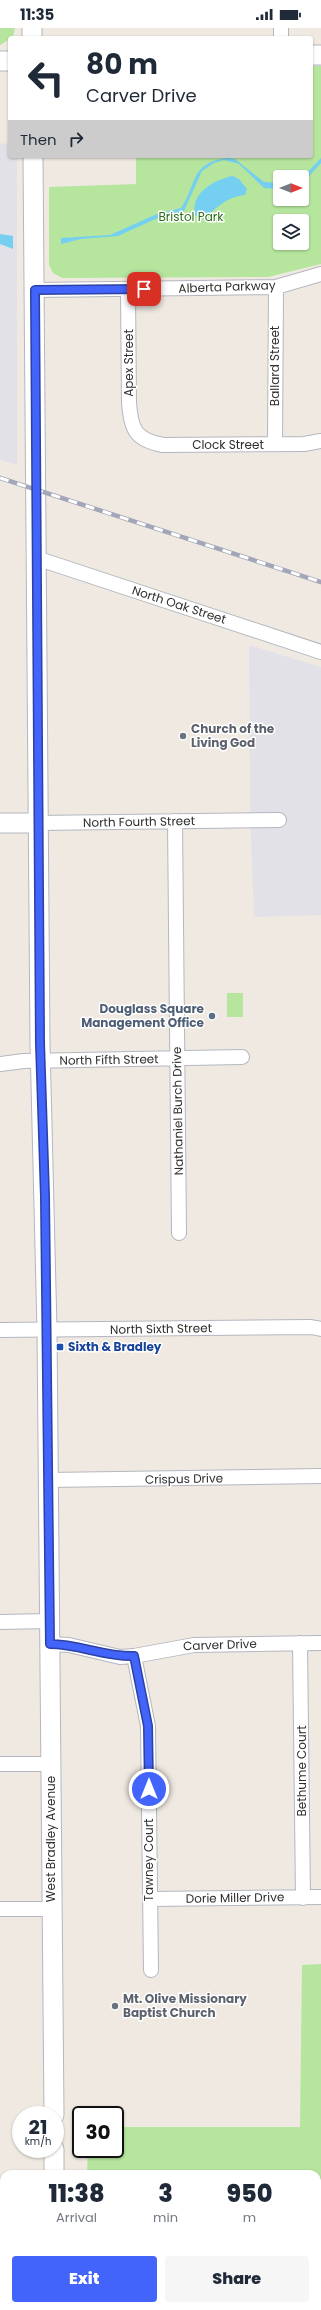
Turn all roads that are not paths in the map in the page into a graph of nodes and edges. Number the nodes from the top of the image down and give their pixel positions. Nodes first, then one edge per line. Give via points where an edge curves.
1 (33, 158) edge
2 (321, 274) edge
3 (276, 287) junction
4 (35, 290) junction
5 (128, 290) junction
6 (138, 435) joint
7 (321, 440) edge
8 (275, 444) junction
9 (36, 558) junction
10 (321, 652) edge
11 (279, 820) dead end
12 (175, 821) junction
13 (37, 823) junction
14 (0, 824) edge
15 (242, 1057) dead end
16 (177, 1059) junction
17 (40, 1061) junction
18 (0, 1064) edge
19 (179, 1233) dead end
20 (321, 1329) edge
21 (0, 1330) edge
22 (47, 1330) junction
23 (321, 1476) edge
24 (48, 1480) junction
25 (49, 1621) junction
26 (0, 1622) edge
27 (321, 1643) edge
28 (50, 1644) junction
29 (300, 1644) junction
30 (134, 1656) junction
31 (0, 1764) edge
32 (51, 1764) junction
33 (303, 1898) junction
34 (321, 1898) edge
35 (150, 1899) junction
36 (0, 1909) edge
37 (51, 1909) junction
38 (151, 1970) dead end
39 (54, 2106) edge
40 (54, 2158) edge
41 (54, 2170) edge

1 - 4 main road, West Bradley Avenue
2 - 3 street, Alberta Parkway
3 - 5 street, Alberta Parkway
3 - 8 street, Ballard Street
4 - 5 street, Alberta Parkway
4 - 9 main road, West Bradley Avenue
5 - 6 street, Apex Street via 130,420
6 - 8 street, Clock Street via 150,443 163,445
7 - 8 street, Clock Street via 304,444
9 - 10 street, North Oak Street
9 - 13 main road, West Bradley Avenue
11 - 12 street, North Fourth Street
12 - 13 street, North Fourth Street
12 - 16 street, Nathaniel Burch Drive
13 - 14 main road, North Fourth Street
13 - 17 main road, West Bradley Avenue
15 - 16 street, North Fifth Street
16 - 17 street, North Fifth Street
16 - 19 street, Nathaniel Burch Drive
17 - 18 street, North Fifth Street
17 - 22 main road, West Bradley Avenue
20 - 22 street, North Sixth Street via 311,1327
21 - 22 street, North Sixth Street
22 - 24 main road, West Bradley Avenue
23 - 24 street, Crispus Drive
24 - 25 main road, West Bradley Avenue
25 - 26 street
25 - 28 main road, West Bradley Avenue
27 - 29 street, Carver Drive
28 - 30 street, Carver Drive via 77,1646 108,1655
28 - 32 main road, West Bradley Avenue
29 - 30 street, Carver Drive via 194,1645
29 - 33 street, Bethume Court
30 - 35 street, Tawney Court via 148,1726
31 - 32 street
32 - 37 main road, West Bradley Avenue
33 - 34 street, Dorie Miller Drive
33 - 35 street, Dorie Miller Drive
35 - 38 street, Tawney Court
36 - 37 street
37 - 39 main road, West Bradley Avenue
40 - 41 main road

